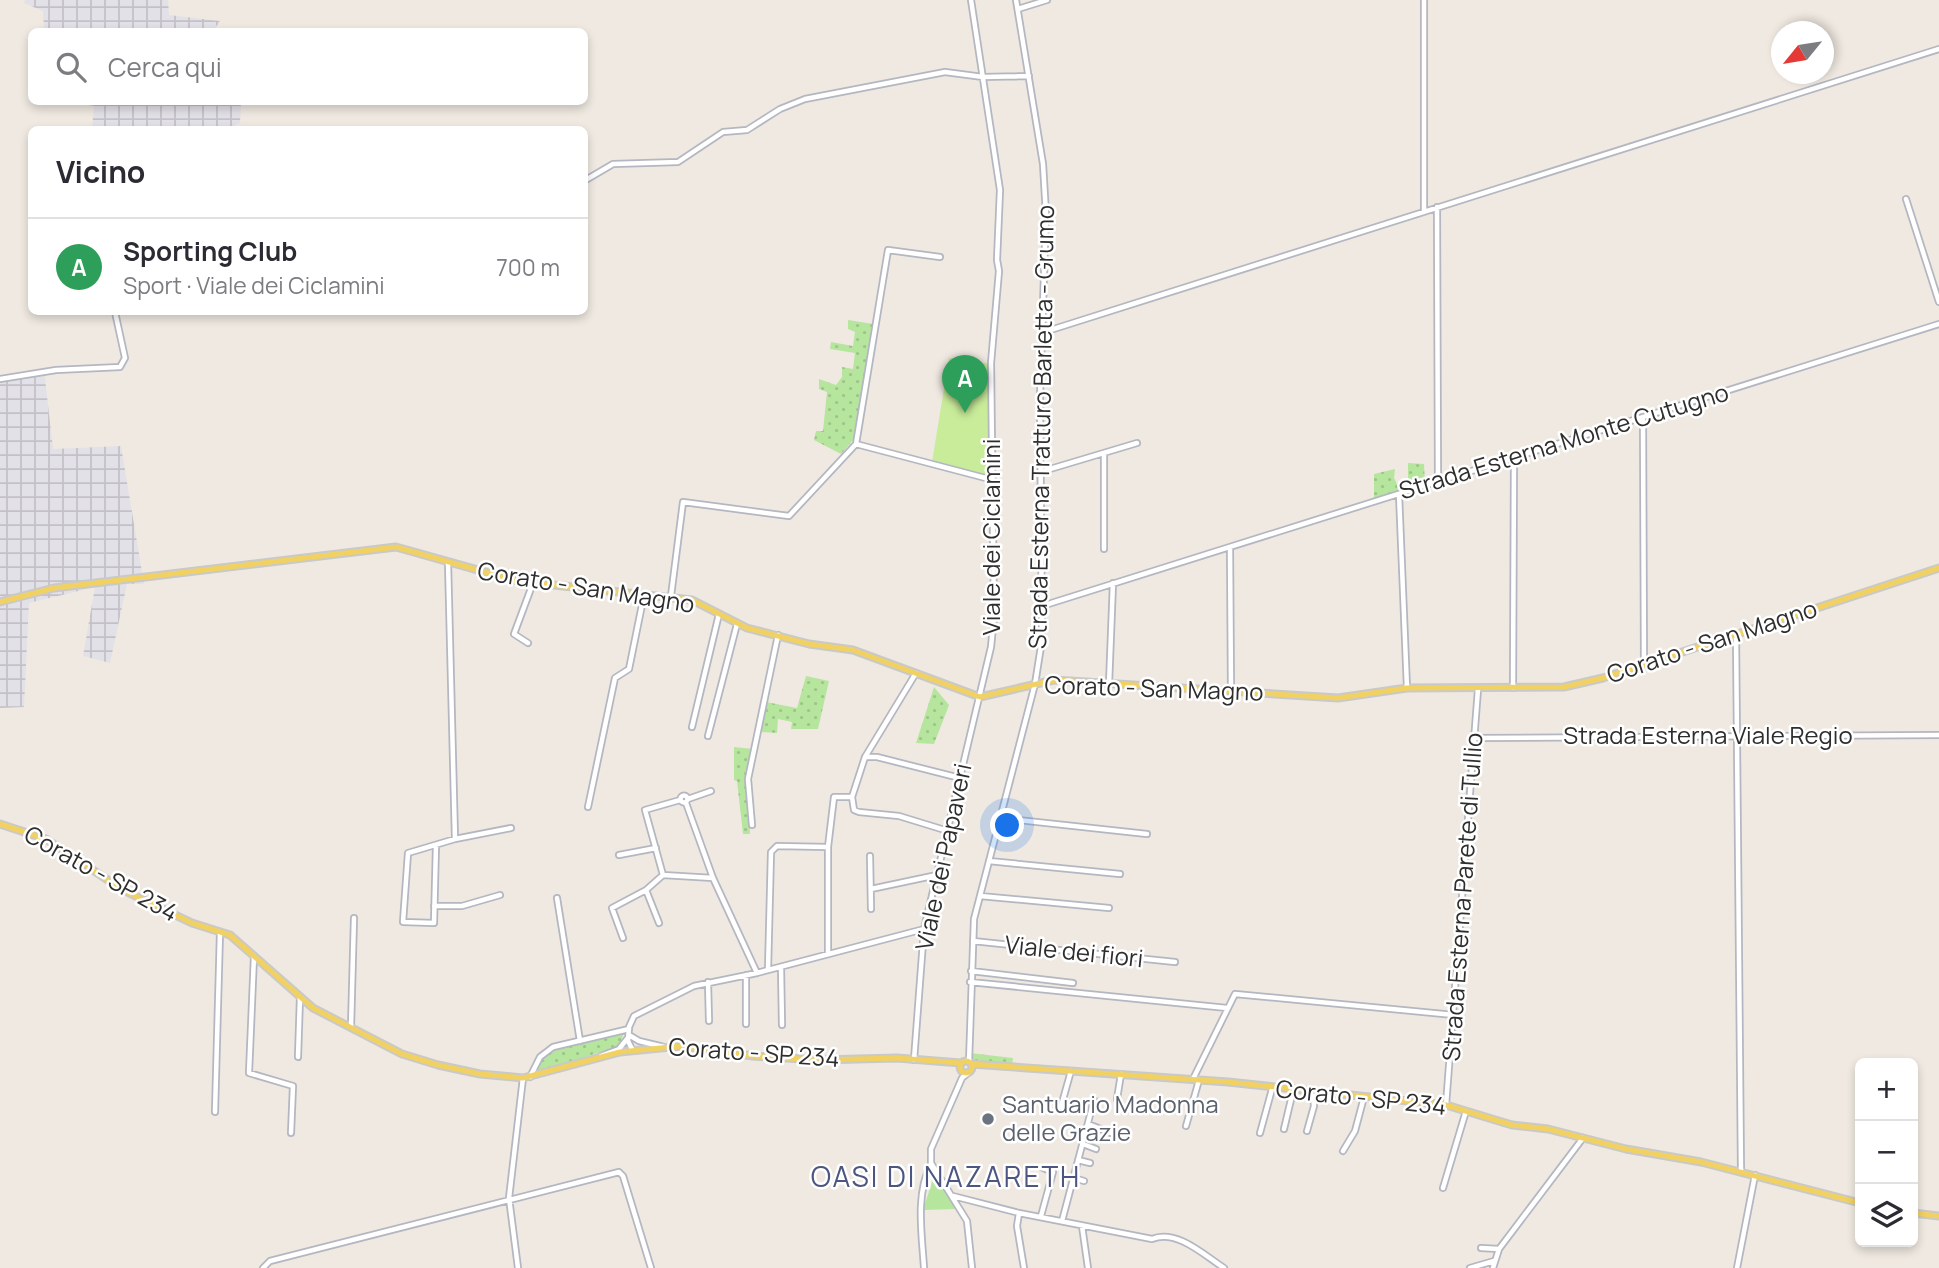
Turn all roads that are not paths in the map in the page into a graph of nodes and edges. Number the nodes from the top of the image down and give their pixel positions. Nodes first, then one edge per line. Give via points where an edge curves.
1 (971, 0) edge
2 (1016, 0) edge
3 (1047, 0) edge
4 (1424, 0) edge
5 (1018, 9) junction
6 (1939, 49) edge
7 (1029, 76) junction
8 (983, 77) junction
9 (588, 179) edge
10 (1906, 199) dead end
11 (1437, 207) junction
12 (1424, 211) junction
13 (940, 257) dead end
14 (1939, 302) edge
15 (116, 315) edge
16 (1939, 324) edge
17 (1041, 333) junction
18 (0, 379) edge
19 (1643, 418) junction
20 (1138, 443) dead end
21 (856, 444) junction
22 (1104, 453) junction
23 (1514, 458) junction
24 (1040, 472) junction
25 (993, 480) junction
26 (1438, 482) junction
27 (1399, 494) junction
28 (1230, 547) junction
29 (1104, 549) dead end
30 (448, 562) junction
31 (1939, 568) edge
32 (533, 583) junction
33 (1113, 583) junction
34 (644, 594) junction
35 (671, 596) junction
36 (0, 601) edge
37 (1042, 606) junction
38 (719, 614) junction
39 (737, 624) junction
40 (1735, 634) junction
41 (778, 635) junction
42 (528, 643) dead end
43 (1644, 664) junction
44 (916, 673) junction
45 (1035, 684) junction
46 (1109, 684) junction
47 (1406, 688) junction
48 (1513, 688) junction
49 (1478, 689) junction
50 (1231, 691) junction
51 (980, 697) junction
52 (692, 727) dead end
53 (1939, 735) edge
54 (708, 736) dead end
55 (1738, 736) junction
56 (1476, 738) junction
57 (865, 758) junction
58 (960, 778) junction
59 (711, 791) dead end
60 (852, 797) junction
61 (685, 800) junction
62 (588, 807) dead end
63 (1000, 818) junction
64 (0, 824) edge
65 (752, 825) dead end
66 (511, 828) dead end
67 (948, 831) junction
68 (1147, 834) dead end
69 (455, 839) junction
70 (436, 845) junction
71 (828, 847) junction
72 (656, 848) junction
73 (619, 855) dead end
74 (870, 856) dead end
75 (989, 861) junction
76 (1120, 874) dead end
77 (663, 875) junction
78 (937, 875) junction
79 (713, 878) junction
80 (871, 889) junction
81 (646, 890) junction
82 (500, 895) dead end
83 (980, 896) junction
84 (557, 898) dead end
85 (434, 906) junction
86 (1109, 908) dead end
87 (871, 909) dead end
88 (354, 918) dead end
89 (659, 923) dead end
90 (924, 929) junction
91 (220, 932) junction
92 (623, 938) dead end
93 (973, 941) junction
94 (828, 954) junction
95 (254, 955) junction
96 (1175, 962) dead end
97 (781, 967) junction
98 (768, 970) junction
99 (971, 971) junction
100 (757, 973) junction
101 (746, 975) junction
102 (708, 982) junction
103 (970, 982) junction
104 (1073, 984) dead end
105 (300, 997) junction
106 (1228, 1008) junction
107 (1454, 1015) junction
108 (709, 1021) dead end
109 (746, 1024) dead end
110 (782, 1025) dead end
111 (351, 1027) junction
112 (629, 1032) junction
113 (580, 1041) junction
114 (664, 1046) junction
115 (632, 1049) junction
116 (298, 1057) dead end
117 (599, 1057) junction
118 (914, 1060) junction
119 (966, 1067) junction
120 (1071, 1071) junction
121 (1121, 1074) junction
122 (527, 1077) junction
123 (1196, 1080) junction
124 (1272, 1089) junction
125 (1293, 1091) junction
126 (1313, 1093) junction
127 (1364, 1097) junction
128 (1117, 1098) dead end
129 (1094, 1100) dead end
130 (1446, 1105) junction
131 (1060, 1110) dead end
132 (1466, 1111) junction
133 (215, 1112) dead end
134 (1088, 1124) junction
135 (1186, 1126) dead end
136 (1284, 1129) dead end
137 (1307, 1131) dead end
138 (291, 1133) dead end
139 (1260, 1133) dead end
140 (1116, 1135) dead end
141 (1584, 1137) junction
142 (1083, 1144) junction
143 (1096, 1149) dead end
144 (1343, 1151) dead end
145 (1079, 1160) junction
146 (932, 1163) junction
147 (1090, 1163) dead end
148 (1043, 1168) dead end
149 (1741, 1171) junction
150 (1755, 1175) junction
151 (1074, 1178) junction
152 (1084, 1181) dead end
153 (1443, 1188) dead end
154 (953, 1196) junction
155 (509, 1198) junction
156 (1855, 1202) edge
157 (1019, 1213) junction
158 (1918, 1214) edge
159 (1041, 1216) junction
160 (1939, 1216) edge
161 (1062, 1221) junction
162 (1082, 1226) junction
163 (1481, 1248) dead end
164 (1499, 1248) junction
165 (1494, 1261) junction
166 (263, 1268) edge
167 (518, 1268) edge
168 (651, 1268) edge
169 (925, 1268) edge
170 (972, 1268) edge
171 (1024, 1268) edge
172 (1088, 1268) edge
173 (1224, 1268) edge
174 (1470, 1268) edge
175 (1493, 1268) edge
176 (1737, 1268) edge

1 - 8 street, Viale dei Ciclamini
2 - 5 street, Strada Esterna Tratturo Barletta - Grumo
3 - 5 street
4 - 12 street
5 - 7 street, Strada Esterna Tratturo Barletta - Grumo
6 - 11 street
7 - 8 street
7 - 17 street, Strada Esterna Tratturo Barletta - Grumo via 1046,214
8 - 9 street via 945,72 804,99 747,130 723,132 678,162 613,164
8 - 25 street, Viale dei Ciclamini via 1000,190 991,363
10 - 14 street
11 - 12 street
11 - 26 street
12 - 17 street
13 - 21 street via 888,250
15 - 18 street via 125,358 120,367
16 - 19 street, Strada Esterna Monte Cutugno
17 - 24 street, Strada Esterna Tratturo Barletta - Grumo
19 - 23 street, Strada Esterna Monte Cutugno
19 - 43 street
20 - 22 street
21 - 25 street
21 - 35 street via 789,516 683,502
22 - 24 street
22 - 29 street
23 - 26 street, Strada Esterna Monte Cutugno
23 - 48 street
24 - 37 street, Strada Esterna Tratturo Barletta - Grumo
25 - 51 street, Viale dei Ciclamini via 994,616
26 - 27 street, Strada Esterna Monte Cutugno
27 - 28 street, Strada Esterna Monte Cutugno
27 - 47 street
28 - 33 street, Strada Esterna Monte Cutugno
28 - 50 street
30 - 32 main road, Corato - San Magno
30 - 36 main road, Corato - San Magno via 396,547 54,589
30 - 69 street
31 - 40 main road, Corato - San Magno
32 - 34 main road, Corato - San Magno
32 - 42 street via 514,634
33 - 37 street, Strada Esterna Monte Cutugno
33 - 46 street
34 - 35 main road, Corato - San Magno
34 - 62 street via 629,669 615,678
35 - 38 main road, Corato - San Magno via 692,600
37 - 45 street, Strada Esterna Tratturo Barletta - Grumo
38 - 39 main road, Corato - San Magno
38 - 52 street
39 - 41 main road, Corato - San Magno
39 - 54 street
40 - 43 main road, Corato - San Magno
40 - 55 street
41 - 44 main road, Corato - San Magno via 853,650
41 - 65 street via 748,779
43 - 48 main road, Corato - San Magno via 1564,687
44 - 51 main road, Corato - San Magno
44 - 57 street
45 - 46 main road, Corato - San Magno via 1054,680
45 - 51 main road, Corato - San Magno
45 - 63 street, Strada Esterna Tratturo Barletta - Grumo
46 - 50 main road, Corato - San Magno
47 - 49 main road, Corato - San Magno
47 - 50 main road, Corato - San Magno via 1338,698
48 - 49 main road, Corato - San Magno
49 - 56 street, Strada Esterna Parete di Tullio
51 - 58 street, Viale dei Papaveri
53 - 55 street, Strada Esterna Viale Regio
55 - 56 street, Strada Esterna Viale Regio
55 - 149 street
56 - 107 street, Strada Esterna Parete di Tullio
57 - 58 street
57 - 60 street
58 - 67 street, Viale dei Papaveri
59 - 61 street
60 - 67 street via 859,813 899,816
60 - 71 street via 834,797
61 - 72 street via 645,810
61 - 79 street
63 - 68 street
63 - 75 street, Strada Esterna Tratturo Barletta - Grumo
64 - 91 main road, Corato - SP 234 via 46,839 124,890
66 - 69 street
67 - 78 street, Viale dei Papaveri
69 - 70 street
70 - 85 street
70 - 85 street via 408,853 403,922 434,923
71 - 94 street
71 - 98 street via 777,846 771,852
72 - 73 street
72 - 77 street
74 - 80 street
75 - 76 street
75 - 83 street, Strada Esterna Tratturo Barletta - Grumo
77 - 79 street
77 - 81 street
78 - 80 street
78 - 90 street, Viale dei Papaveri
79 - 100 street
80 - 87 street
81 - 89 street
81 - 92 street via 612,908
82 - 85 street via 462,906
83 - 86 street
83 - 93 street, Strada Esterna Tratturo Barletta - Grumo
84 - 113 street
88 - 111 street
90 - 94 street
90 - 118 street, Viale dei Papaveri
91 - 95 main road, Corato - SP 234
91 - 133 street
93 - 96 street, Viale dei fiori
93 - 99 street, Strada Esterna Tratturo Barletta - Grumo
94 - 97 street
95 - 105 main road, Corato - SP 234
95 - 138 street via 249,1073 293,1086
97 - 98 street
97 - 110 street
98 - 100 street
99 - 103 street, Strada Esterna Tratturo Barletta - Grumo
99 - 104 street
100 - 101 street
101 - 102 street
101 - 109 street
102 - 108 street
102 - 112 street via 634,1016
103 - 106 street
103 - 119 street, Strada Esterna Tratturo Barletta - Grumo
105 - 111 main road, Corato - SP 234
105 - 116 street
106 - 107 street via 1235,994
106 - 123 street
107 - 130 street, Strada Esterna Parete di Tullio
111 - 122 main road, Corato - SP 234 via 402,1054 438,1065
112 - 113 street
112 - 114 street via 639,1041
112 - 115 street
112 - 117 street via 619,1049
113 - 122 street via 545,1051
114 - 115 main road, Corato - SP 234
114 - 118 main road, Corato - SP 234 via 819,1060
115 - 117 main road, Corato - SP 234
117 - 122 main road, Corato - SP 234
118 - 119 main road, Corato - SP 234
119 - 120 main road, Corato - SP 234
119 - 146 street, Strada Esterna Tratturo Barletta - Grumo via 931,1149
120 - 121 main road, Corato - SP 234
120 - 131 street
121 - 123 main road, Corato - SP 234
121 - 128 street
122 - 155 street
123 - 124 main road, Corato - SP 234
123 - 135 street
124 - 125 main road, Corato - SP 234
124 - 139 street
125 - 126 main road, Corato - SP 234
125 - 136 street
126 - 127 main road, Corato - SP 234
126 - 137 street
127 - 130 main road, Corato - SP 234
127 - 144 street
129 - 134 street
130 - 132 main road, Corato - SP 234
132 - 141 main road, Corato - SP 234 via 1512,1125
132 - 153 street
134 - 140 street
134 - 142 street
141 - 149 main road, Corato - SP 234
141 - 164 street
142 - 143 street
142 - 145 street
145 - 147 street
145 - 151 street
146 - 154 street
146 - 169 street, Strada Esterna Tratturo Barletta - Grumo via 921,1213
148 - 159 street via 1053,1172
149 - 150 main road, Corato - SP 234
150 - 156 main road, Corato - SP 234
150 - 176 street
151 - 152 street
151 - 161 street
154 - 157 street
154 - 170 street via 967,1221
155 - 166 street via 270,1261
155 - 167 street
155 - 168 street via 619,1172
157 - 159 street
157 - 171 street
158 - 160 main road
159 - 161 street
161 - 162 street
162 - 172 street
162 - 173 street via 1152,1240 1174,1237
163 - 164 street
164 - 165 street
165 - 174 street
165 - 175 street

